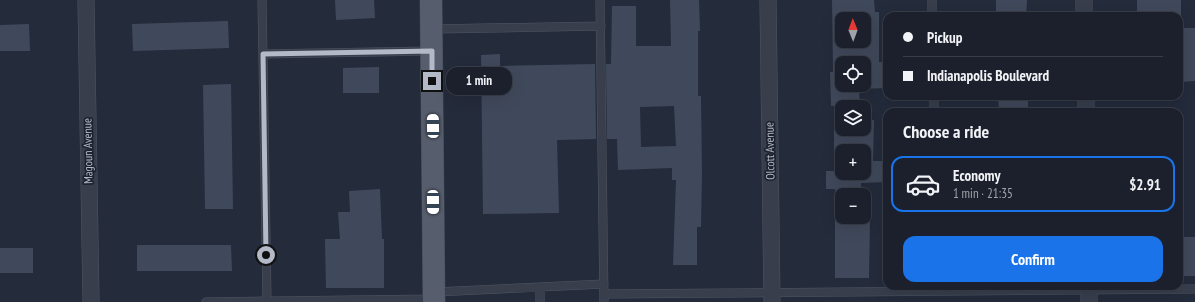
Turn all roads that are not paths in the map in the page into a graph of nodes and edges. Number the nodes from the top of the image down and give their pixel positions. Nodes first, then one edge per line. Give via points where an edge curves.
1 (86, 0) edge
2 (262, 0) edge
3 (432, 0) edge
4 (600, 0) edge
5 (768, 0) edge
6 (932, 0) edge
7 (1084, 0) edge
8 (932, 12) edge
9 (1084, 12) edge
10 (601, 26) junction
11 (432, 29) junction
12 (432, 51) junction
13 (263, 54) junction
14 (604, 284) junction
15 (540, 287) junction
16 (1183, 289) edge
17 (1195, 289) edge
18 (901, 290) edge
19 (1011, 290) edge
20 (1160, 290) edge
21 (1089, 292) edge
22 (434, 298) edge
23 (604, 298) edge
24 (772, 298) edge
25 (267, 301) edge
26 (290, 301) edge
27 (91, 302) edge
28 (206, 302) edge
29 (540, 302) edge

1 - 27 street, Magoun Avenue
2 - 13 lane
3 - 11 main road
4 - 10 lane
5 - 24 street, Olcott Avenue
6 - 8 lane
7 - 9 street
10 - 11 lane
10 - 14 lane
11 - 12 main road
12 - 13 lane
12 - 22 main road
13 - 25 lane
14 - 15 lane
14 - 23 lane
15 - 22 lane
15 - 29 lane
16 - 17 lane
18 - 24 lane
19 - 21 lane
20 - 21 lane
22 - 26 lane
23 - 24 lane
25 - 26 lane
25 - 28 lane

